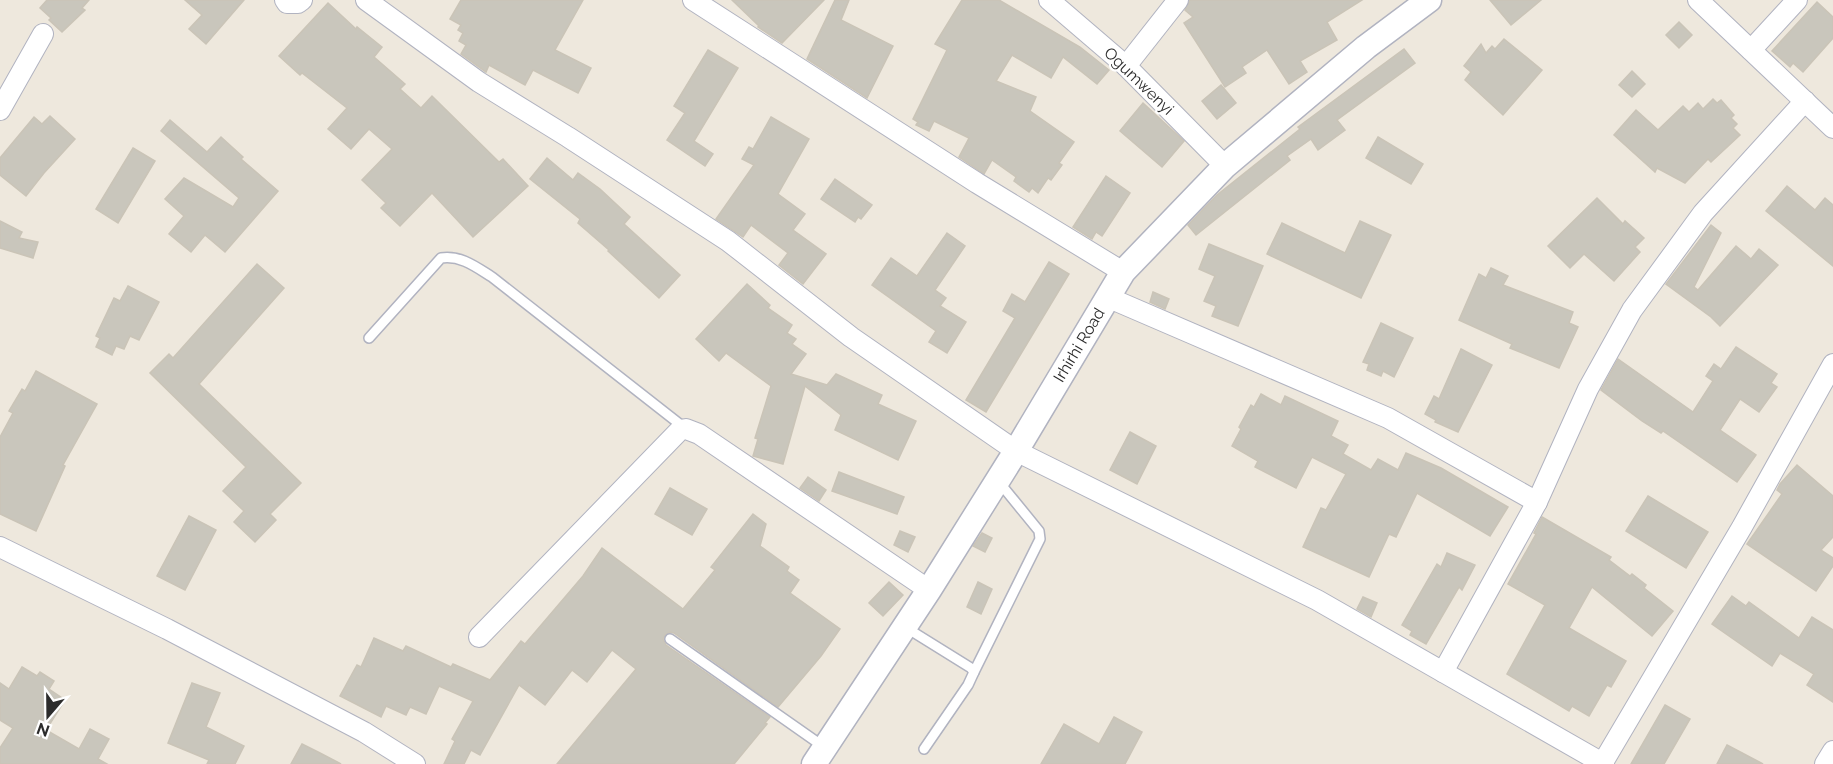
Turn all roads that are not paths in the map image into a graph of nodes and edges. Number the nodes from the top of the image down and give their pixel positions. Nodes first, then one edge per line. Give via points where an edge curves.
1 (285, 0) edge
2 (302, 0) edge
3 (366, 0) edge
4 (693, 0) edge
5 (1049, 0) edge
6 (1178, 0) edge
7 (1430, 0) edge
8 (1698, 0) edge
9 (1797, 0) edge
10 (44, 34) dead end
11 (1751, 50) junction
12 (1126, 66) junction
13 (1804, 101) junction
14 (0, 110) edge
15 (1833, 128) edge
16 (1225, 166) junction
17 (1123, 272) junction
18 (1107, 297) junction
19 (369, 338) dead end
20 (1833, 364) edge
21 (686, 429) junction
22 (1016, 451) junction
23 (998, 480) junction
24 (1537, 502) junction
25 (0, 547) edge
26 (929, 590) junction
27 (904, 627) junction
28 (479, 637) dead end
29 (670, 639) dead end
30 (974, 672) junction
31 (1443, 672) junction
32 (924, 749) dead end
33 (1833, 751) edge
34 (820, 756) edge
35 (415, 764) edge
36 (1603, 764) edge
37 (1826, 764) edge

1 - 2 street
3 - 22 street via 478,82 728,241 851,337
4 - 17 street
5 - 12 street, Ogumwenyi
6 - 12 street
7 - 16 street, Irhirhi Road via 1366,47
8 - 11 street
9 - 11 street
10 - 14 street
11 - 13 street
12 - 16 street, Ogumwenyi
13 - 15 street
13 - 24 street via 1703,213 1632,310 1588,389
16 - 17 street, Irhirhi Road
17 - 18 street, Irhirhi Road
18 - 22 street, Irhirhi Road
18 - 24 street via 1388,418
19 - 21 lane via 441,258 460,258 492,277
20 - 36 street
21 - 26 street via 699,434
21 - 28 street via 680,430
22 - 23 street, Irhirhi Road
22 - 31 street via 1317,600
23 - 26 street, Irhirhi Road
23 - 30 lane via 1039,531 1040,539
24 - 31 street
25 - 35 street via 333,715
26 - 27 street, Irhirhi Road
27 - 30 lane
27 - 34 street, Irhirhi Road
29 - 34 lane
30 - 32 lane
31 - 36 street
33 - 37 street

